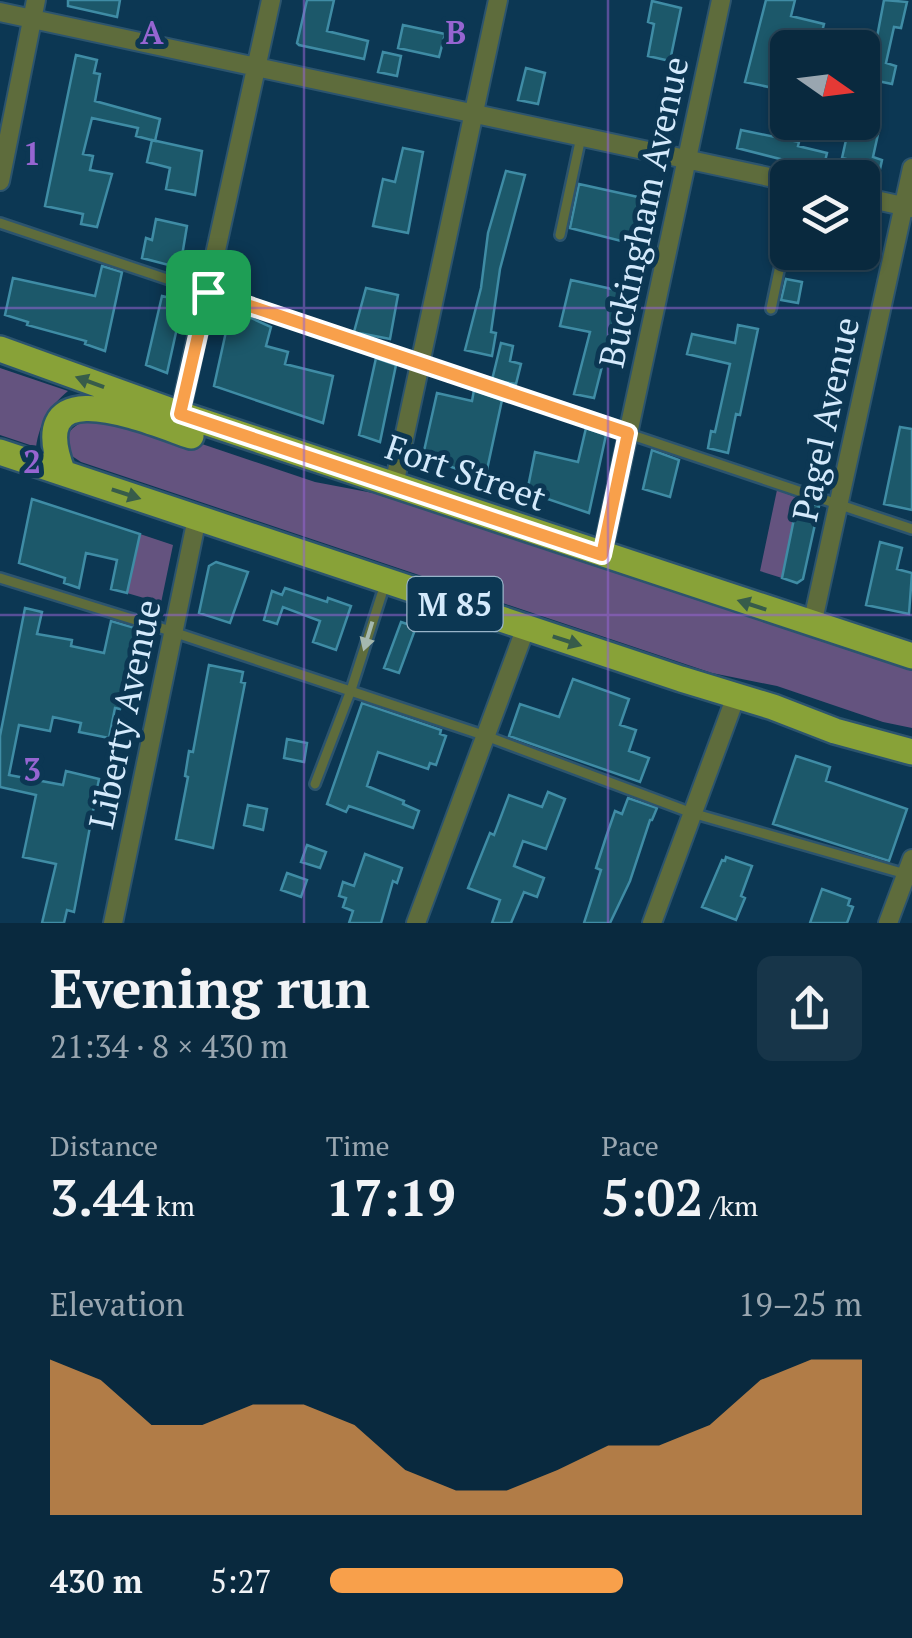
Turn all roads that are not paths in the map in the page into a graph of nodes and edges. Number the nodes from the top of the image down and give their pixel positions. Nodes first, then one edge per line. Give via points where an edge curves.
1 (36, 0) edge
2 (271, 0) edge
3 (498, 0) edge
4 (722, 0) edge
5 (0, 12) edge
6 (32, 19) junction
7 (257, 69) junction
8 (474, 115) junction
9 (581, 137) junction
10 (687, 159) junction
11 (912, 168) edge
12 (770, 177) edge
13 (0, 181) edge
14 (880, 201) edge
15 (908, 207) edge
16 (0, 222) edge
17 (560, 235) dead end
18 (779, 270) edge
19 (208, 292) junction
20 (771, 310) dead end
21 (0, 350) edge
22 (421, 362) junction
23 (180, 414) junction
24 (628, 433) junction
25 (0, 452) edge
26 (355, 472) junction
27 (63, 473) junction
28 (394, 484) junction
29 (841, 503) junction
30 (197, 518) junction
31 (912, 529) edge
32 (602, 555) junction
33 (0, 578) edge
34 (386, 581) junction
35 (812, 625) junction
36 (526, 627) junction
37 (174, 632) junction
38 (912, 656) edge
39 (351, 690) junction
40 (736, 696) junction
41 (773, 707) junction
42 (912, 734) edge
43 (486, 736) junction
44 (912, 752) edge
45 (316, 784) dead end
46 (692, 813) junction
47 (910, 870) edge
48 (113, 923) edge
49 (416, 923) edge
50 (652, 923) edge
51 (888, 923) edge

1 - 6 street
2 - 7 street
3 - 8 street
4 - 10 street, Buckingham Avenue
5 - 6 street
6 - 7 street
6 - 13 street
7 - 8 street
7 - 19 street
8 - 9 street
8 - 22 street
9 - 10 street
9 - 17 lane
10 - 12 street
10 - 24 street, Buckingham Avenue
11 - 15 street, Pagel Avenue
14 - 15 street
15 - 29 street, Pagel Avenue
16 - 19 lane
18 - 20 lane
19 - 22 lane
19 - 23 street
23 -> 21 main road, Fort Street
22 - 24 lane
22 - 28 street
23 - 26 main road, Fort Street
24 - 29 lane
24 - 32 street, Buckingham Avenue
25 - 27 main road, M 85
26 - 27 main road via 304,473 90,407 61,419 53,434
26 - 28 main road, Fort Street
27 -> 30 main road, M 85
28 - 32 main road, Fort Street
29 - 31 lane
29 - 35 street, Pagel Avenue
30 - 34 main road, M 85
30 - 37 street, Liberty Avenue
35 -> 32 main road, Fort Street
33 - 37 lane
34 - 36 main road, M 85
34 -> 39 lane
35 - 38 main road, Fort Street
36 -> 40 main road, M 85
36 - 43 street
37 - 39 lane
37 - 48 street, Liberty Avenue
39 - 43 lane
39 - 45 lane
40 - 41 main road, M 85
40 - 46 street
41 - 42 main road via 821,710
41 - 44 main road, M 85
43 - 46 lane
43 - 49 street
46 - 47 lane
46 - 50 street
47 - 51 street

